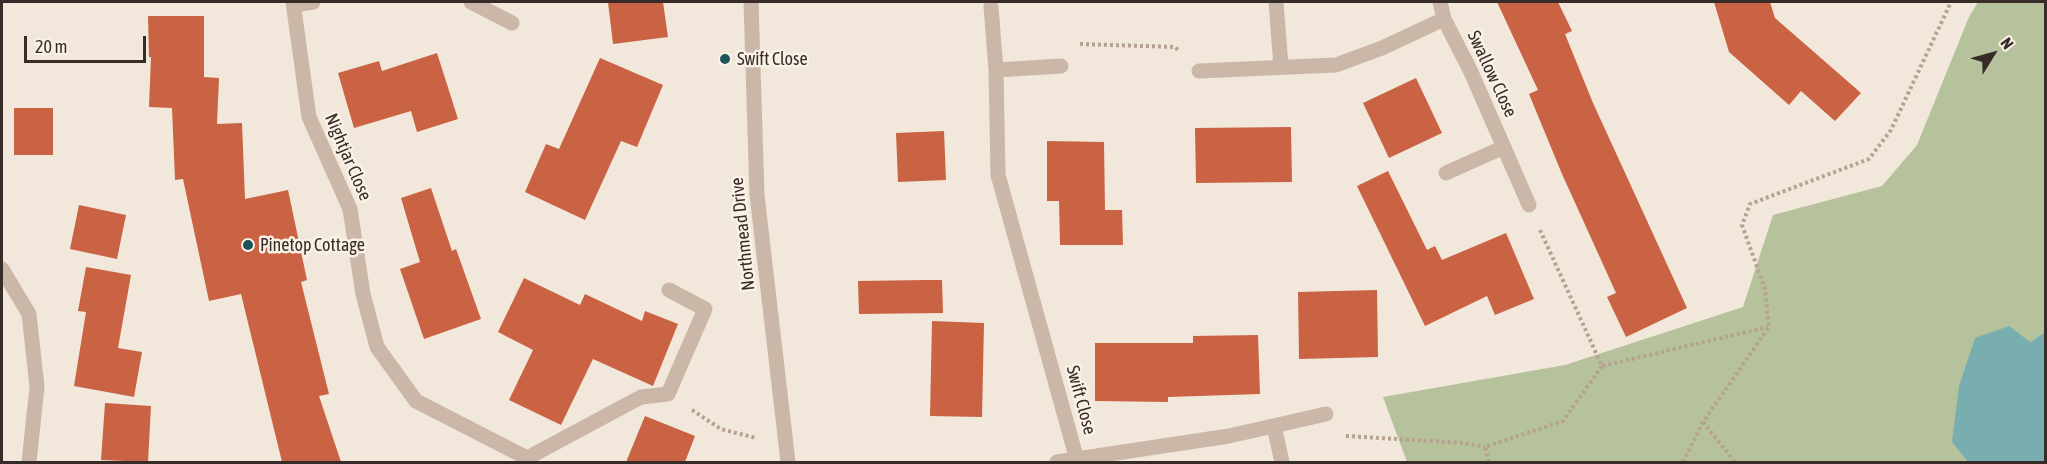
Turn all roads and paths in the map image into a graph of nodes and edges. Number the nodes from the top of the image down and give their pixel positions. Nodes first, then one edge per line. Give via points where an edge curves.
1 (313, 2) edge
2 (471, 2) edge
3 (751, 2) edge
4 (1276, 2) edge
5 (1440, 2) edge
6 (1951, 2) edge
7 (293, 3) edge
8 (991, 4) edge
9 (1444, 19) junction
10 (512, 23) dead end
11 (1061, 66) joint
12 (1281, 67) junction
13 (996, 70) junction
14 (1199, 70) joint
15 (1504, 147) junction
16 (1446, 173) dead end
17 (1529, 205) joint
18 (2, 269) edge
19 (669, 290) dead end
20 (1769, 327) junction
21 (1602, 366) junction
22 (668, 394) junction
23 (1326, 414) joint
24 (1703, 422) junction
25 (1274, 426) junction
26 (786, 446) junction
27 (1485, 447) junction
28 (1077, 460) junction
29 (29, 462) edge
30 (788, 462) edge
31 (1057, 462) edge
32 (1282, 462) edge
33 (1489, 462) edge
34 (1683, 462) edge
35 (1736, 462) edge

1 - 7 street, Nightjar Close
2 - 10 street
3 - 26 street, Northmead Drive via 757,195
4 - 12 street
5 - 9 street, Swallow Close
6 - 20 path via 1892,130 1869,159 1750,204 1742,225 1765,289
7 - 22 street, Nightjar Close via 309,117 350,208 363,294 377,347 416,401 526,458 641,397
8 - 13 street, Swift Close
9 - 12 street, Swallow Close via 1336,65
9 - 15 street, Swallow Close
11 - 13 street
11 - 14 path via 1076,44 1175,47
12 - 14 street, Swallow Close
13 - 28 street, Swift Close via 998,175
15 - 16 street, Swallow Close
15 - 17 street, Swallow Close
17 - 21 path
18 - 29 street via 29,314 37,387
19 - 22 street via 705,309
20 - 21 path
20 - 24 path
21 - 27 path via 1563,421
22 - 26 path via 721,429
23 - 25 street, Swift Close
23 - 27 path via 1345,436 1464,442
24 - 34 path
24 - 35 path
25 - 28 street, Swift Close
25 - 32 street
26 - 30 street, Northmead Drive
27 - 33 path
28 - 31 street, Swift Close

